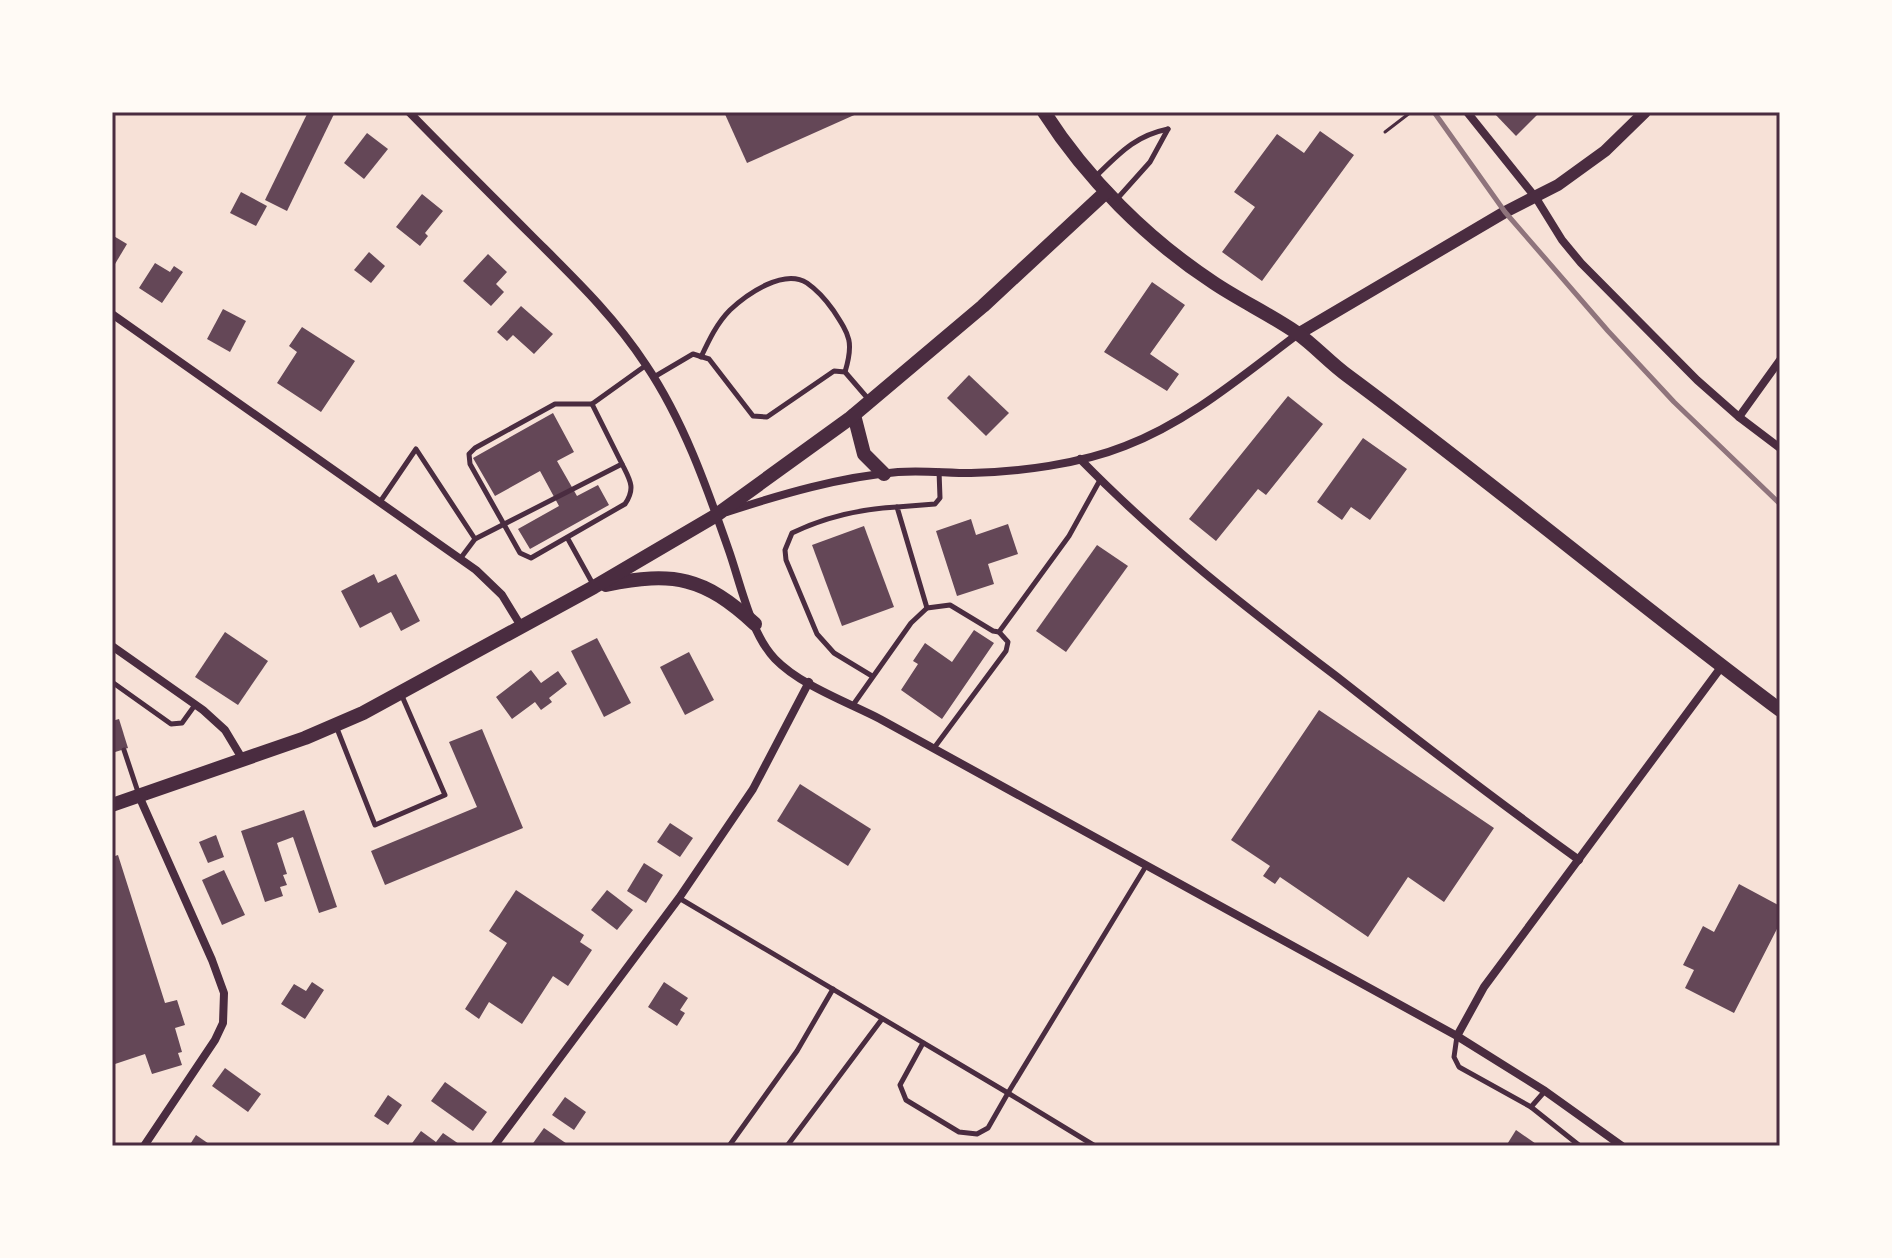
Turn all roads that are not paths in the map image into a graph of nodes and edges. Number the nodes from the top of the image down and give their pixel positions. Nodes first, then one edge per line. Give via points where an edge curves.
1 (409, 112) edge
2 (1044, 112) edge
3 (1467, 112) edge
4 (1645, 112) edge
5 (1094, 178) junction
6 (1111, 196) junction
7 (1536, 198) junction
8 (112, 314) edge
9 (1298, 334) junction
10 (701, 357) junction
11 (1780, 360) edge
12 (646, 365) junction
13 (845, 372) junction
14 (654, 377) junction
15 (870, 401) junction
16 (592, 404) junction
17 (854, 415) junction
18 (1739, 417) junction
19 (1780, 448) edge
20 (1080, 459) junction
21 (622, 464) junction
22 (939, 471) junction
23 (884, 474) junction
24 (1100, 480) junction
25 (380, 502) junction
26 (897, 507) junction
27 (715, 516) junction
28 (503, 524) junction
29 (475, 539) junction
30 (568, 539) junction
31 (460, 559) junction
32 (594, 587) junction
33 (927, 608) junction
34 (755, 624) junction
35 (521, 626) junction
36 (999, 632) junction
37 (112, 646) edge
38 (1722, 666) junction
39 (872, 676) junction
40 (112, 682) edge
41 (809, 682) junction
42 (401, 694) junction
43 (195, 705) junction
44 (853, 705) junction
45 (1780, 710) edge
46 (336, 725) junction
47 (933, 749) junction
48 (124, 750) dead end
49 (243, 760) junction
50 (139, 796) junction
51 (113, 802) edge
52 (1579, 860) junction
53 (1146, 866) junction
54 (679, 898) junction
55 (833, 989) junction
56 (882, 1018) junction
57 (1457, 1036) junction
58 (923, 1043) junction
59 (1545, 1091) junction
60 (1008, 1093) junction
61 (1531, 1107) junction
62 (144, 1146) edge
63 (494, 1146) edge
64 (729, 1146) edge
65 (787, 1146) edge
66 (1095, 1146) edge
67 (1580, 1146) edge
68 (1622, 1146) edge

1 - 12 street via 585,287
2 - 5 main road
3 - 7 street
4 - 7 street via 1605,151
5 - 6 main road
5 - 6 lane via 1131,143 1168,129 1150,162
6 - 9 main road via 1212,282
6 - 15 main road
7 - 9 street
7 - 18 street via 1581,263
8 - 25 street
9 - 20 street via 1168,427
9 - 38 main road
10 - 13 lane via 709,359 753,416 767,417 834,371
10 - 13 lane via 731,310 755,292 792,279 806,282 825,299 845,328 852,349
10 - 14 lane via 693,354
11 - 18 street
12 - 14 street
12 - 16 lane
13 - 15 lane
14 - 27 street
15 - 17 main road
16 - 21 lane
16 - 28 lane via 555,404 469,454
17 - 23 main road via 864,454
17 - 27 main road
18 - 19 street
20 - 22 street via 971,473
20 - 24 street
21 - 28 lane
21 - 30 lane via 632,486 625,504
22 - 23 street
22 - 26 lane via 940,498 935,504
23 - 27 street via 812,487
24 - 36 lane via 1069,536
24 - 52 street via 1218,586
25 - 29 lane via 416,449
25 - 31 street
26 - 33 lane
26 - 39 lane via 819,520 792,533 785,550 817,634 834,653
27 - 32 main road
27 - 34 street
28 - 29 lane
28 - 30 lane via 528,558
29 - 31 lane
30 - 32 lane
31 - 35 street via 502,595
32 - 34 main road via 673,578 702,585 729,600
32 - 35 main road
33 - 36 lane via 950,605
33 - 39 lane
34 - 41 street via 772,656
35 - 42 main road
36 - 47 lane via 1008,642 1006,651
37 - 43 street
38 - 45 main road
38 - 52 street
39 - 44 lane
40 - 43 lane via 171,724 182,723
41 - 44 street
41 - 54 street via 753,789
42 - 46 main road
42 - 46 lane via 445,795 375,825
43 - 49 street via 225,730
44 - 47 street
46 - 49 main road
47 - 53 street
48 - 50 lane
49 - 50 main road
50 - 51 main road
50 - 62 street via 212,960 225,1005 215,1040
52 - 57 street via 1484,987
53 - 57 street
53 - 60 lane
54 - 55 lane
54 - 63 street
55 - 56 lane
55 - 64 lane via 797,1051
56 - 58 lane
56 - 65 lane
57 - 59 street
57 - 61 lane via 1454,1057 1459,1067
58 - 60 lane
58 - 60 lane via 900,1085 906,1100 959,1132 977,1134 988,1128
59 - 61 lane
59 - 68 street
60 - 66 lane
61 - 67 lane

